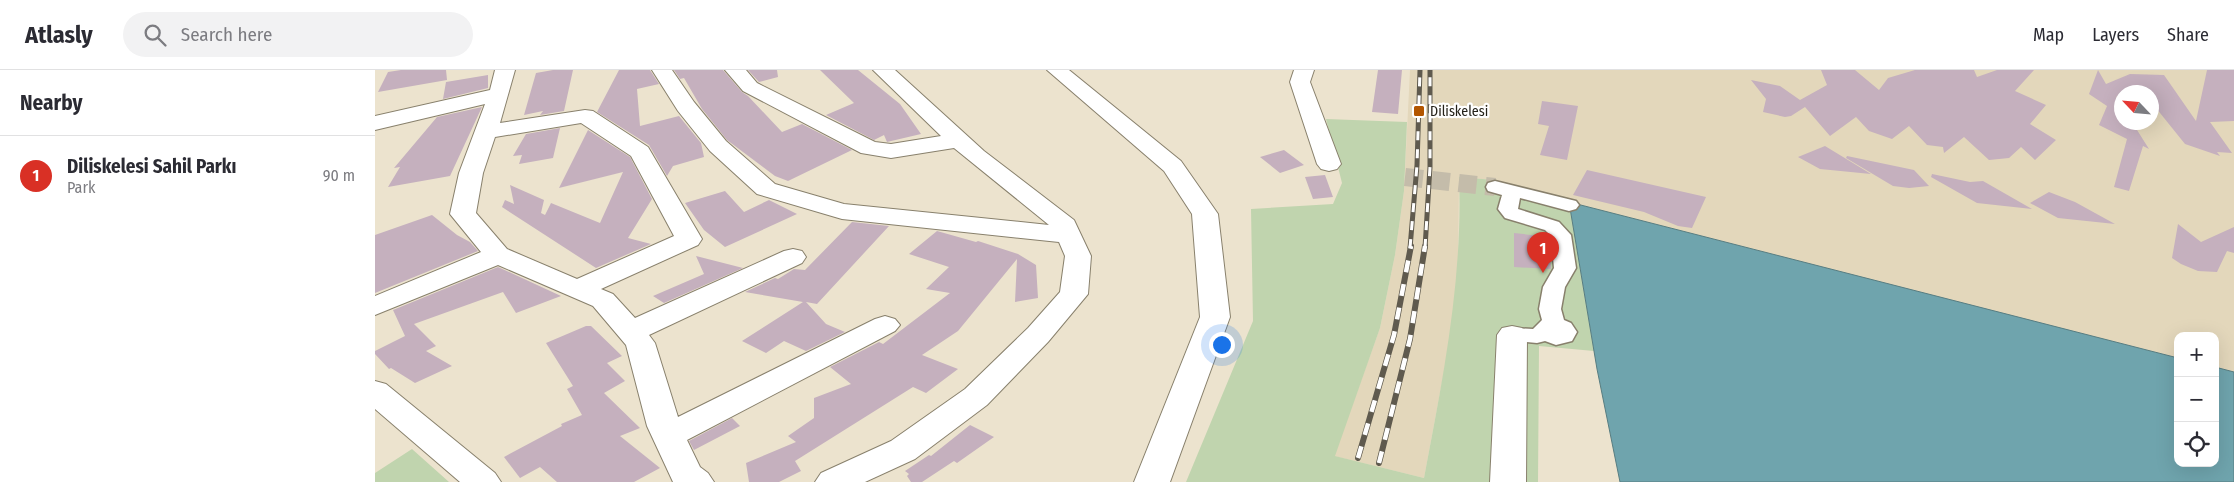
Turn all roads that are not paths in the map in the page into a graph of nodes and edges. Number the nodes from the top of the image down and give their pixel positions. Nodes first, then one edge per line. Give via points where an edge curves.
1 (505, 70) edge
2 (662, 70) edge
3 (735, 70) edge
4 (883, 70) edge
5 (1057, 70) edge
6 (1304, 70) edge
7 (499, 94) junction
8 (375, 124) edge
9 (486, 132) junction
10 (959, 140) junction
11 (1329, 164) dead end
12 (1569, 205) dead end
13 (1069, 235) junction
14 (498, 255) junction
15 (793, 257) dead end
16 (578, 289) junction
17 (375, 306) edge
18 (885, 325) dead end
19 (630, 332) junction
20 (1511, 335) joint
21 (375, 392) edge
22 (670, 435) junction
23 (483, 482) edge
24 (695, 482) edge
25 (833, 482) edge
26 (1152, 482) edge
27 (1508, 482) edge

1 - 7 street
2 - 13 street via 718,146 766,189 842,211
3 - 10 street via 750,86 869,148 891,151
4 - 10 street
5 - 26 street via 1173,166 1205,214 1215,317
6 - 11 street via 1300,82
7 - 8 street
7 - 9 street
9 - 14 street via 471,174 463,214
9 - 16 street via 585,116 640,152 689,239
10 - 13 street via 1065,225
12 - 20 street via 1499,187 1513,195 1508,207 1510,212 1534,224 1552,226 1561,235 1565,268 1550,275 1549,328 1532,337
13 - 25 street via 1078,256 1074,294 1038,335 976,397 910,445
14 - 16 street
14 - 17 street
15 - 19 street
16 - 19 street via 603,300
18 - 22 street
19 - 22 street via 640,344 664,426
20 - 27 street
21 - 23 street
22 - 24 street via 687,476

